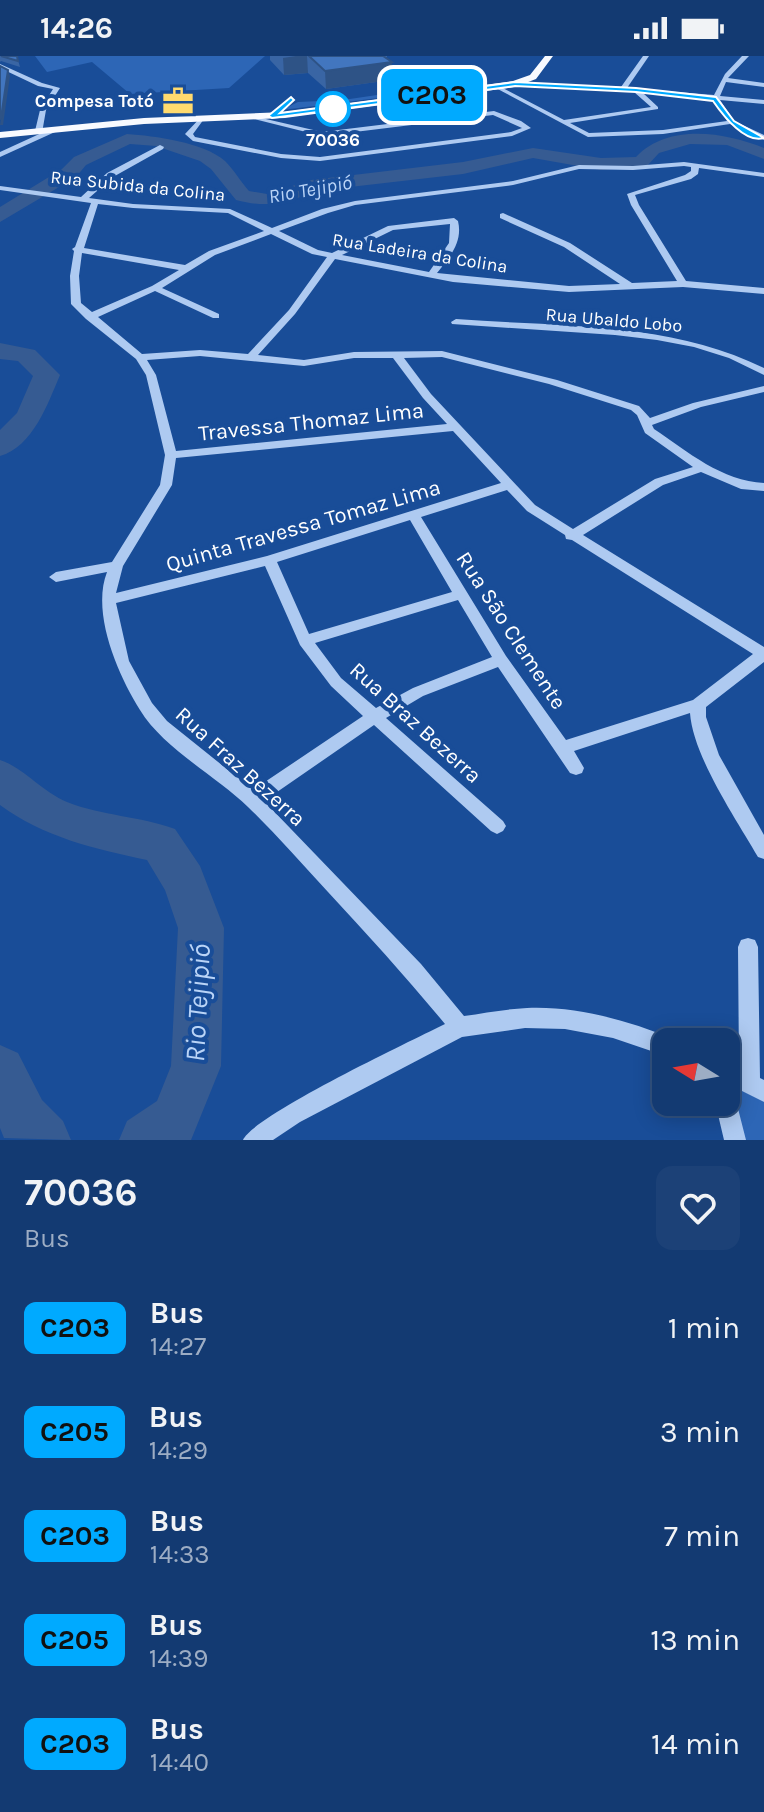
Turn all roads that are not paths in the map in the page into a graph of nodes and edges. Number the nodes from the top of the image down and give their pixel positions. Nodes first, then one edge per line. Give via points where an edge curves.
1 (549, 56) edge
2 (646, 56) edge
3 (746, 56) edge
4 (0, 66) edge
5 (725, 80) junction
6 (515, 84) junction
7 (764, 85) edge
8 (495, 86) junction
9 (623, 89) junction
10 (636, 90) junction
11 (716, 99) junction
12 (764, 102) edge
13 (285, 115) junction
14 (249, 117) junction
15 (201, 119) junction
16 (731, 122) junction
17 (562, 123) junction
18 (277, 126) junction
19 (55, 130) junction
20 (39, 131) junction
21 (0, 135) edge
22 (764, 138) edge
23 (160, 147) dead end
24 (0, 155) edge
25 (695, 165) junction
26 (764, 175) edge
27 (0, 188) edge
28 (82, 200) junction
29 (95, 202) junction
30 (503, 216) dead end
31 (267, 231) junction
32 (76, 249) junction
33 (332, 256) junction
34 (185, 268) junction
35 (431, 275) junction
36 (683, 284) junction
37 (631, 287) junction
38 (155, 288) junction
39 (764, 291) edge
40 (216, 316) dead end
41 (89, 317) junction
42 (456, 322) dead end
43 (395, 353) junction
44 (140, 357) junction
45 (250, 358) junction
46 (764, 372) edge
47 (764, 389) edge
48 (645, 424) junction
49 (456, 427) junction
50 (171, 455) junction
51 (702, 468) junction
52 (509, 485) junction
53 (764, 487) edge
54 (413, 515) junction
55 (571, 536) junction
56 (269, 560) junction
57 (116, 566) junction
58 (56, 577) dead end
59 (458, 595) junction
60 (108, 600) junction
61 (305, 641) junction
62 (764, 654) edge
63 (501, 660) junction
64 (698, 704) junction
65 (374, 717) junction
66 (563, 748) junction
67 (576, 768) dead end
68 (252, 800) junction
69 (497, 826) dead end
70 (764, 851) edge
71 (748, 947) dead end
72 (460, 1027) junction
73 (652, 1041) edge
74 (757, 1088) edge
75 (729, 1116) edge
76 (254, 1140) edge
77 (735, 1140) edge

1 - 6 main road via 533,77
2 - 9 street
3 - 5 street
4 - 20 street via 35,85 57,88 43,110
5 - 7 street
5 - 11 street
6 - 8 main road
6 - 9 street
8 - 13 main road
8 - 17 street
9 - 10 street
10 - 11 street
10 - 17 street via 656,108
11 - 12 street
11 - 16 street
13 - 14 main road
13 - 18 street
14 - 15 main road
14 - 18 street
15 - 18 street via 189,134 193,139 281,156 336,159 527,128 494,113 332,134
15 - 19 main road
16 - 17 street via 588,135
16 - 22 street
19 - 20 main road
19 - 24 street, Rua Subida da Colina
20 - 21 main road
23 - 28 street via 110,175
25 - 26 street
25 - 31 street via 560,170 498,185 355,203
25 - 36 street via 688,177 631,194
27 - 28 street, Rua Subida da Colina
28 - 29 street, Rua Subida da Colina
29 - 31 street, Rua Subida da Colina via 223,209
29 - 32 street
30 - 37 street via 567,245
31 - 33 street, Rua Ladeira da Colina
31 - 34 street
32 - 34 street
32 - 41 street via 76,304
33 - 35 street, Rua Ladeira da Colina
33 - 35 street via 391,228 455,222 450,250
33 - 45 street
34 - 38 street
35 - 37 street, Rua Ladeira da Colina via 569,289
36 - 37 street, Rua Ladeira da Colina
36 - 39 street, Rua Ladeira da Colina
38 - 40 street
38 - 41 street
41 - 44 street
42 - 46 street, Rua Ubaldo Lobo via 657,337 718,351
43 - 45 street via 304,363
43 - 48 street via 453,355 564,385 635,408
43 - 49 street
44 - 45 street via 200,353
44 - 50 street via 158,393
47 - 48 street
48 - 51 street
49 - 50 street, Travessa Thomaz Lima
49 - 52 street
50 - 57 street, Rua Fraz Bezerra via 166,485
51 - 53 street via 745,486
51 - 55 street via 659,482
52 - 54 street, Quinta Travessa Tomaz Lima
52 - 55 street
54 - 56 street, Quinta Travessa Tomaz Lima
54 - 59 street, Rua São Clemente
55 - 62 street
56 - 60 street, Quinta Travessa Tomaz Lima
56 - 61 street, Rua Braz Bezerra
57 - 58 street
57 - 60 street, Rua Fraz Bezerra
59 - 61 street
59 - 63 street, Rua São Clemente
60 - 68 street, Rua Fraz Bezerra via 122,661 146,707 161,726
61 - 65 street, Rua Braz Bezerra via 336,682
62 - 64 street
63 - 65 street via 418,692
63 - 66 street, Rua São Clemente
64 - 66 street
64 - 70 street via 701,735
65 - 68 street
65 - 69 street, Rua Braz Bezerra
66 - 67 street, Rua São Clemente
68 - 72 street, Rua Fraz Bezerra via 354,905
71 - 74 street
72 - 73 street via 525,1018 565,1019
72 - 76 street via 292,1114
75 - 77 street

